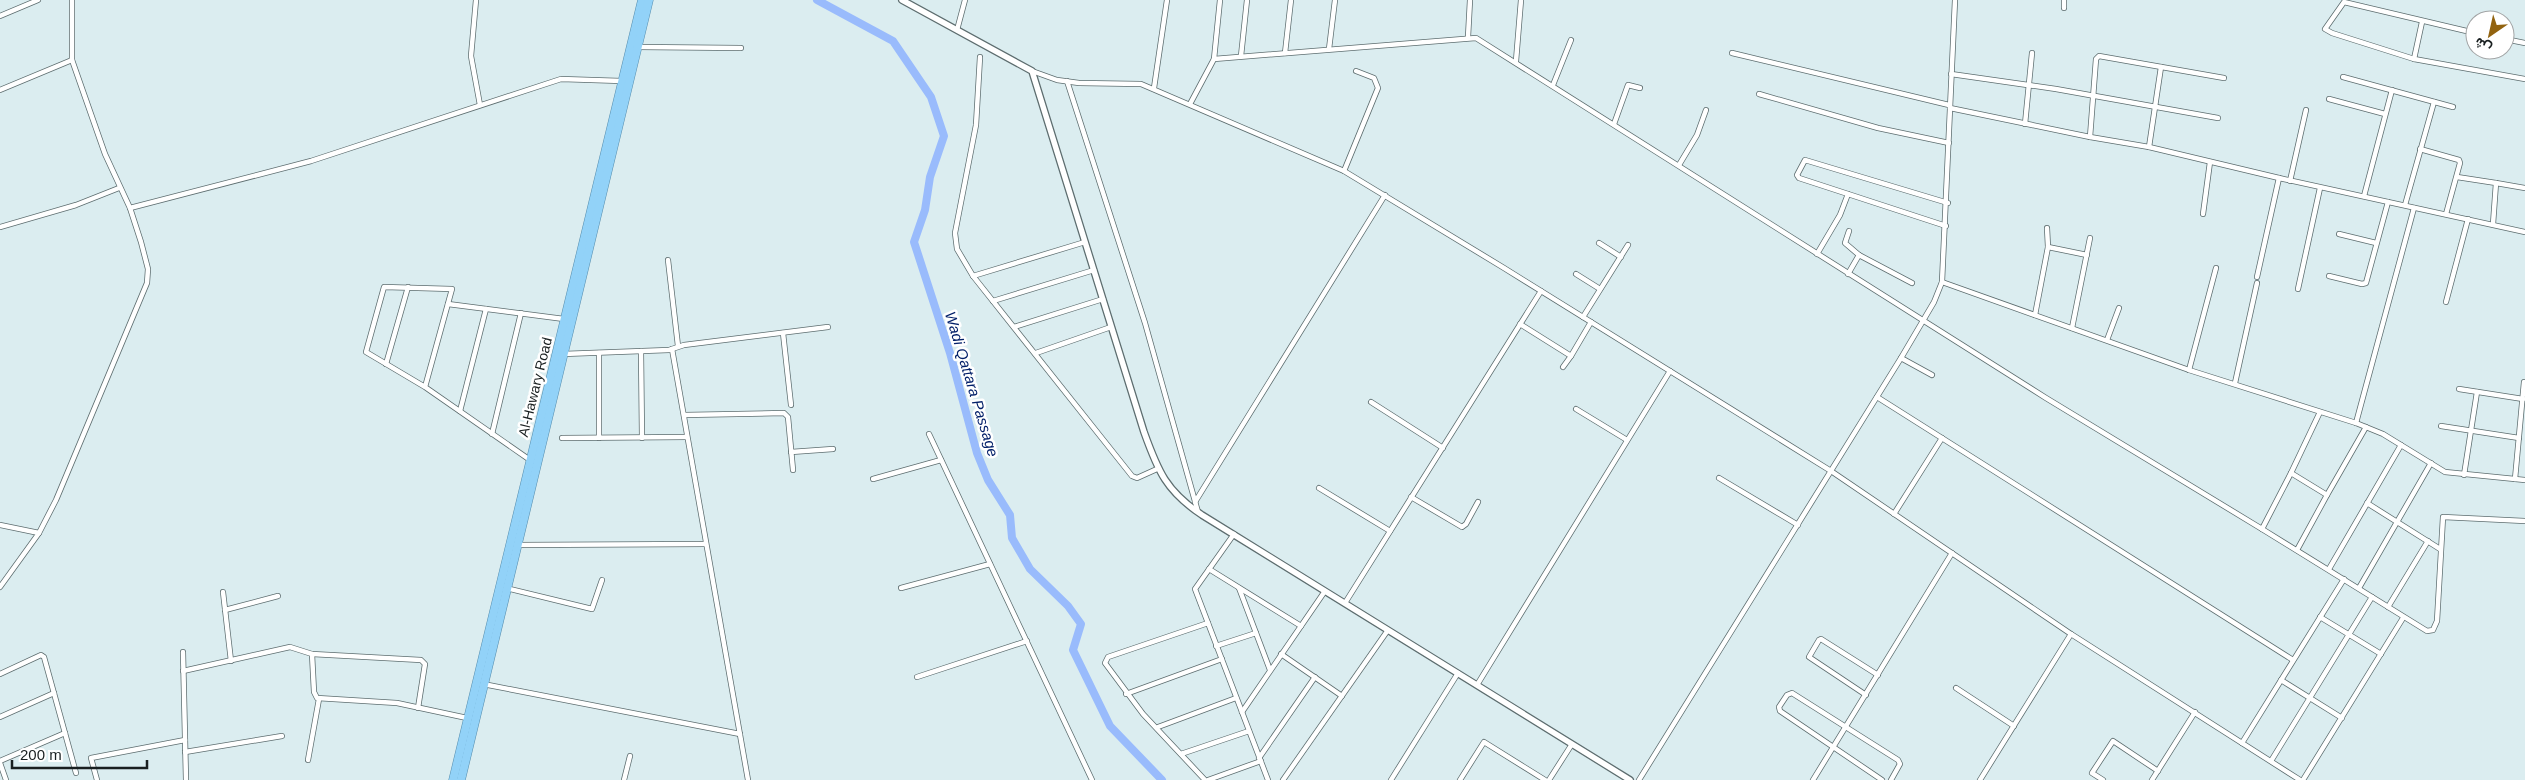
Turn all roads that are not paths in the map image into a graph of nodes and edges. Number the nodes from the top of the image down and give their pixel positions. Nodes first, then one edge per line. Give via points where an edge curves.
1 (38, 0) edge
2 (72, 0) edge
3 (476, 0) edge
4 (642, 0) edge
5 (649, 0) edge
6 (902, 0) edge
7 (965, 0) edge
8 (1167, 0) edge
9 (1220, 0) edge
10 (1246, 0) edge
11 (1291, 0) edge
12 (1335, 0) edge
13 (1470, 0) edge
14 (1521, 0) edge
15 (1955, 0) edge
16 (2064, 0) edge
17 (2064, 8) dead end
18 (0, 16) edge
19 (2422, 22) junction
20 (957, 30) junction
21 (2465, 31) edge
22 (1468, 37) junction
23 (1571, 40) dead end
24 (638, 47) junction
25 (741, 48) dead end
26 (1329, 49) junction
27 (2032, 52) dead end
28 (1285, 53) junction
29 (1732, 53) dead end
30 (1241, 56) junction
31 (980, 57) dead end
32 (1214, 59) junction
33 (2414, 59) junction
34 (72, 60) junction
35 (1516, 61) junction
36 (2161, 67) junction
37 (1032, 70) junction
38 (1356, 71) dead end
39 (1952, 74) junction
40 (2343, 77) dead end
41 (2224, 78) dead end
42 (2525, 79) edge
43 (622, 81) junction
44 (1067, 82) junction
45 (2029, 85) junction
46 (1553, 86) junction
47 (1154, 88) junction
48 (1640, 88) dead end
49 (0, 90) edge
50 (2392, 90) junction
51 (1759, 94) dead end
52 (2093, 96) junction
53 (2329, 99) dead end
54 (2434, 102) junction
55 (1190, 104) junction
56 (480, 105) junction
57 (1950, 106) junction
58 (2155, 107) junction
59 (2454, 107) dead end
60 (1706, 110) dead end
61 (2306, 110) dead end
62 (2385, 114) junction
63 (2218, 118) dead end
64 (1614, 124) junction
65 (2025, 124) junction
66 (2090, 138) junction
67 (1949, 143) junction
68 (2149, 147) junction
69 (2420, 150) junction
70 (2210, 162) junction
71 (1679, 165) junction
72 (1344, 171) junction
73 (2457, 177) junction
74 (2279, 178) junction
75 (2290, 181) junction
76 (2496, 183) junction
77 (119, 188) junction
78 (2320, 188) junction
79 (2525, 188) edge
80 (1848, 194) junction
81 (1385, 195) junction
82 (2364, 196) junction
83 (2388, 202) junction
84 (1948, 203) junction
85 (2404, 205) junction
86 (130, 208) junction
87 (2414, 208) junction
88 (2203, 214) dead end
89 (2446, 214) junction
90 (2468, 219) junction
91 (2493, 224) junction
92 (1946, 226) junction
93 (0, 227) edge
94 (2047, 228) dead end
95 (1849, 231) dead end
96 (2525, 232) edge
97 (2339, 234) dead end
98 (2090, 238) dead end
99 (1085, 242) junction
100 (1598, 243) dead end
101 (2376, 243) junction
102 (1628, 246) dead end
103 (2048, 247) junction
104 (1817, 254) junction
105 (584, 255) junction
106 (1860, 255) junction
107 (2087, 255) junction
108 (1621, 257) junction
109 (668, 260) dead end
110 (2216, 268) dead end
111 (1094, 270) junction
112 (1576, 274) dead end
113 (1848, 274) junction
114 (973, 276) junction
115 (2329, 276) dead end
116 (2256, 277) dead end
117 (1942, 282) junction
118 (1912, 283) dead end
119 (2257, 283) dead end
120 (408, 287) junction
121 (1600, 288) junction
122 (2298, 289) dead end
123 (1541, 290) junction
124 (1102, 299) junction
125 (994, 301) junction
126 (2446, 302) dead end
127 (448, 304) junction
128 (2119, 308) dead end
129 (486, 309) junction
130 (521, 314) junction
131 (2035, 315) junction
132 (1583, 317) junction
133 (564, 319) junction
134 (1923, 320) junction
135 (1591, 322) junction
136 (1520, 324) junction
137 (1014, 327) junction
138 (1111, 327) junction
139 (828, 328) dead end
140 (2072, 328) junction
141 (783, 333) junction
142 (2107, 340) junction
143 (678, 346) junction
144 (672, 349) junction
145 (641, 351) junction
146 (599, 353) junction
147 (1036, 353) junction
148 (563, 354) junction
149 (1571, 356) junction
150 (1901, 358) junction
151 (386, 364) junction
152 (1563, 367) dead end
153 (2189, 370) junction
154 (1670, 371) junction
155 (1932, 375) dead end
156 (2524, 382) edge
157 (2235, 383) junction
158 (425, 387) junction
159 (2458, 389) dead end
160 (2477, 392) junction
161 (1877, 397) junction
162 (2522, 399) junction
163 (1371, 402) dead end
164 (791, 405) dead end
165 (1576, 409) dead end
166 (460, 411) junction
167 (2320, 412) junction
168 (684, 415) junction
169 (2356, 423) junction
170 (2441, 426) dead end
171 (2366, 427) junction
172 (2471, 432) junction
173 (492, 434) junction
174 (929, 434) dead end
175 (688, 437) junction
176 (562, 438) dead end
177 (599, 438) junction
178 (642, 438) junction
179 (1942, 438) junction
180 (2519, 438) junction
181 (1627, 440) junction
182 (2401, 445) junction
183 (1443, 448) junction
184 (833, 449) dead end
185 (791, 452) junction
186 (530, 460) junction
187 (941, 460) junction
188 (2430, 463) junction
189 (1157, 469) junction
190 (793, 470) dead end
191 (1831, 471) junction
192 (2291, 473) junction
193 (2464, 474) junction
194 (1719, 478) dead end
195 (873, 479) dead end
196 (2515, 479) junction
197 (2525, 480) edge
198 (1319, 488) dead end
199 (2327, 495) junction
200 (1412, 497) junction
201 (1195, 502) junction
202 (1478, 502) dead end
203 (2367, 503) junction
204 (1198, 512) junction
205 (1894, 514) junction
206 (2525, 521) edge
207 (2397, 522) junction
208 (0, 525) edge
209 (1798, 525) junction
210 (2262, 529) junction
211 (1390, 532) junction
212 (39, 533) junction
213 (1234, 534) junction
214 (2428, 541) junction
215 (706, 544) junction
216 (516, 545) junction
217 (2440, 548) junction
218 (2297, 550) junction
219 (1952, 553) junction
220 (990, 564) junction
221 (1209, 569) junction
222 (2329, 569) junction
223 (2344, 579) junction
224 (602, 580) dead end
225 (0, 587) edge
226 (506, 588) junction
227 (901, 588) dead end
228 (1239, 588) junction
229 (2359, 588) junction
230 (1325, 591) junction
231 (223, 592) dead end
232 (278, 596) dead end
233 (2372, 597) junction
234 (1345, 603) junction
235 (2388, 607) junction
236 (225, 610) junction
237 (2320, 617) junction
238 (2403, 618) junction
239 (1208, 623) junction
240 (1300, 626) junction
241 (1388, 630) junction
242 (1256, 633) junction
243 (2071, 634) junction
244 (2350, 634) junction
245 (1027, 641) junction
246 (1216, 646) junction
247 (183, 652) dead end
248 (312, 654) junction
249 (1281, 654) junction
250 (2381, 654) junction
251 (1222, 660) junction
252 (2293, 660) junction
253 (230, 661) junction
254 (1270, 670) junction
255 (183, 671) junction
256 (0, 674) edge
257 (1458, 674) junction
258 (1878, 675) junction
259 (917, 677) dead end
260 (1315, 677) junction
261 (2281, 680) junction
262 (483, 684) junction
263 (1477, 685) junction
264 (1956, 688) dead end
265 (54, 694) junction
266 (1126, 694) junction
267 (1866, 695) junction
268 (1342, 696) junction
269 (319, 698) junction
270 (1236, 698) junction
271 (2310, 698) junction
272 (418, 708) junction
273 (1242, 712) junction
274 (2194, 712) junction
275 (0, 717) edge
276 (467, 718) junction
277 (2342, 718) junction
278 (2014, 726) junction
279 (1158, 727) junction
280 (1846, 727) junction
281 (1249, 731) junction
282 (65, 733) junction
283 (740, 734) junction
284 (282, 736) dead end
285 (185, 740) junction
286 (2242, 743) junction
287 (1572, 744) junction
288 (1834, 746) junction
289 (185, 752) junction
290 (1181, 754) junction
291 (630, 756) dead end
292 (308, 760) dead end
293 (1260, 760) junction
294 (2271, 761) junction
295 (0, 762) edge
296 (2158, 771) junction
297 (76, 773) dead end
298 (1461, 778) edge
299 (6, 780) edge
300 (97, 780) edge
301 (186, 780) edge
302 (453, 780) edge
303 (461, 780) edge
304 (624, 780) edge
305 (748, 780) edge
306 (1092, 780) edge
307 (1206, 780) edge
308 (1268, 780) edge
309 (1283, 780) edge
310 (1390, 780) edge
311 (1468, 780) edge
312 (1545, 780) edge
313 (1549, 780) edge
314 (1630, 780) edge
315 (1639, 780) edge
316 (1813, 780) edge
317 (1882, 780) edge
318 (1891, 780) edge
319 (1980, 780) edge
320 (2103, 780) edge
321 (2152, 780) edge
322 (2301, 780) edge

1 - 18 street
2 - 34 street
3 - 56 street via 471,56
4 - 43 highway, Al-Hawary Road
5 - 24 highway, Al-Hawary Road
6 - 20 street
7 - 20 street
8 - 47 street
9 - 32 street
10 - 30 street
11 - 28 street
12 - 26 street
13 - 22 street
14 - 35 street
15 - 39 street
16 - 17 street
19 - 21 street
19 - 33 street
19 - 33 street via 2344,2 2325,29
20 - 37 street
22 - 26 street
22 - 35 street via 1476,38
23 - 46 street
24 - 25 street
24 - 105 highway, Al-Hawary Road
26 - 28 street
27 - 45 street
28 - 30 street
29 - 57 street
30 - 32 street
31 - 114 street via 976,125 955,233 957,250
32 - 55 street
33 - 42 street
34 - 49 street
34 - 77 street
35 - 46 street
36 - 41 street
36 - 52 street via 2099,56 2096,58
36 - 58 street
37 - 44 street
37 - 99 street
38 - 72 street via 1374,78 1378,88
39 - 45 street
39 - 57 street
40 - 50 street
43 - 56 street via 561,79
43 - 105 highway, Al-Hawary Road
44 - 47 street via 1093,85 1134,82
44 - 201 street via 1145,323
45 - 52 street
45 - 65 street
46 - 64 street
47 - 55 street
48 - 64 street via 1628,85
50 - 54 street
50 - 62 street
51 - 67 street via 1878,128
52 - 58 street
52 - 66 street
53 - 62 street
54 - 59 street
54 - 69 street
55 - 72 street
56 - 86 street via 311,161
57 - 65 street
57 - 67 street
58 - 63 street
58 - 68 street
60 - 71 street via 1697,135
61 - 75 street
62 - 82 street
64 - 71 street
65 - 66 street
66 - 68 street
67 - 84 street
68 - 70 street
69 - 73 street via 2459,160
69 - 85 street
70 - 74 street
70 - 88 street
71 - 104 street
72 - 81 street
73 - 76 street
73 - 89 street
74 - 75 street
74 - 116 street
75 - 78 street
76 - 79 street
76 - 91 street
77 - 86 street
77 - 93 street via 76,205
78 - 82 street
78 - 122 street
80 - 84 street via 1799,178 1797,175 1802,162 1805,160
80 - 92 street
80 - 104 street via 1840,215
81 - 123 street
81 - 201 street
82 - 83 street
83 - 85 street
83 - 101 street
84 - 92 street
85 - 87 street
86 - 212 street via 142,242 148,269 147,284 86,433
87 - 89 street
87 - 169 street
89 - 90 street
90 - 91 street
90 - 126 street
91 - 96 street
92 - 117 street
94 - 103 street
95 - 106 street via 1845,243
97 - 101 street
98 - 107 street
99 - 111 street
99 - 114 street
100 - 108 street
101 - 115 street via 2364,284
102 - 108 street
103 - 107 street
103 - 131 street
104 - 113 street
105 - 133 highway, Al-Hawary Road
105 - 148 highway, Al-Hawary Road
106 - 113 street
106 - 118 street
107 - 140 street
108 - 121 street
109 - 143 street
110 - 153 street
111 - 124 street
111 - 125 street
112 - 121 street
113 - 134 street
114 - 125 street
117 - 131 street
117 - 134 street
119 - 157 street
120 - 127 street via 451,288
120 - 151 street
120 - 151 street via 383,288 365,348 367,353
121 - 132 street
123 - 132 street
123 - 136 street
124 - 137 street
124 - 138 street
125 - 137 street
127 - 129 street
127 - 158 street
128 - 142 street
129 - 130 street
129 - 166 street
130 - 133 street
130 - 173 street
131 - 140 street
132 - 135 street
133 - 186 highway, Al-Hawary Road
134 - 150 street
134 - 210 street
135 - 149 street
135 - 154 street
136 - 149 street
136 - 183 street
137 - 147 street
138 - 147 street
138 - 189 street
139 - 141 street
140 - 142 street
141 - 143 street
141 - 164 street
142 - 153 street
143 - 144 street
144 - 145 street
144 - 168 street
145 - 146 street
145 - 178 street
146 - 148 street
146 - 177 street
147 - 189 street via 1132,476 1137,478
148 - 216 highway, Al-Hawary Road
149 - 152 street
150 - 155 street
150 - 161 street
151 - 158 street
153 - 157 street
154 - 181 street
154 - 191 street
156 - 162 street
157 - 167 street
158 - 166 street
159 - 160 street
160 - 162 street
160 - 172 street
161 - 179 street
161 - 191 street
162 - 180 street
163 - 183 street
165 - 181 street
166 - 173 street
167 - 169 street
167 - 192 street
168 - 175 street
168 - 185 street via 784,413 788,417
169 - 171 street
170 - 172 street
171 - 182 street
171 - 199 street
172 - 180 street
172 - 193 street
173 - 186 street
174 - 187 street
175 - 178 street
175 - 215 street
176 - 177 street
177 - 178 street
179 - 205 street
179 - 252 street
180 - 196 street
181 - 263 street
182 - 188 street
182 - 203 street
183 - 200 street
184 - 185 street
185 - 190 street
186 - 276 highway, Al-Hawary Road
187 - 195 street
187 - 220 street
188 - 193 street via 2446,472
188 - 207 street
189 - 204 street via 1177,497
191 - 205 street
191 - 209 street
192 - 199 street
192 - 210 street
193 - 196 street
194 - 209 street
196 - 197 street
198 - 211 street
199 - 218 street
200 - 202 street via 1462,526
200 - 211 street
201 - 204 street
203 - 207 street
203 - 222 street
204 - 213 street
205 - 219 street
206 - 217 street via 2446,516 2441,520
207 - 214 street
207 - 229 street
208 - 212 street
209 - 315 street
210 - 218 street
211 - 234 street
212 - 225 street
213 - 221 street
213 - 230 street
214 - 217 street
214 - 235 street
215 - 216 street
215 - 283 street
216 - 226 highway, Al-Hawary Road
217 - 238 street via 2438,611 2433,630 2427,631
218 - 222 street
219 - 243 street
219 - 258 street
220 - 227 street
220 - 245 street
221 - 228 street
221 - 239 street via 1195,589
222 - 223 street
223 - 229 street
223 - 237 street
224 - 226 street via 592,609
226 - 262 highway, Al-Hawary Road
228 - 240 street
228 - 242 street
229 - 233 street
230 - 234 street
230 - 240 street
231 - 236 street
232 - 236 street
233 - 235 street
233 - 244 street
234 - 241 street
235 - 238 street
236 - 253 street
237 - 244 street
237 - 252 street
238 - 250 street
239 - 246 street
239 - 266 street via 1105,660
240 - 249 street
241 - 257 street
241 - 268 street
242 - 246 street
242 - 254 street
243 - 274 street
243 - 278 street
244 - 250 street
244 - 271 street
245 - 259 street
245 - 306 street
246 - 251 street
247 - 255 street
248 - 253 street via 292,647
248 - 269 street via 314,692
248 - 272 street via 421,660 425,664
249 - 254 street
249 - 260 street
250 - 277 street
251 - 266 street
251 - 270 street
252 - 261 street
253 - 255 street
254 - 273 street
255 - 285 street
256 - 265 street via 42,656
257 - 263 street
257 - 310 street
258 - 267 street
258 - 267 street via 1821,639 1808,657
260 - 268 street
260 - 293 street
261 - 271 street
261 - 286 street
262 - 283 street
262 - 303 highway, Al-Hawary Road
263 - 287 street
264 - 278 street
265 - 275 street
265 - 282 street
266 - 279 street
267 - 280 street
268 - 309 street
269 - 272 street via 397,703
269 - 292 street
270 - 273 street
270 - 279 street
271 - 277 street
271 - 294 street
272 - 276 street
273 - 281 street
274 - 286 street
274 - 296 street
276 - 302 highway, Al-Hawary Road
277 - 322 street
278 - 319 street
279 - 290 street
280 - 288 street
280 - 288 street via 1792,693 1782,701 1780,711
280 - 318 street via 1898,760 1900,764
281 - 290 street
281 - 293 street
282 - 295 street
282 - 297 street
283 - 305 street
284 - 289 street
285 - 289 street
285 - 300 street via 91,758
286 - 294 street
287 - 313 street
287 - 314 street
288 - 316 street
288 - 317 street
289 - 301 street
290 - 307 street
291 - 304 street
293 - 307 street
293 - 308 street
294 - 322 street
295 - 299 street
296 - 320 street via 2112,741 2092,773
296 - 321 street
298 - 311 street
298 - 312 street via 1484,742

